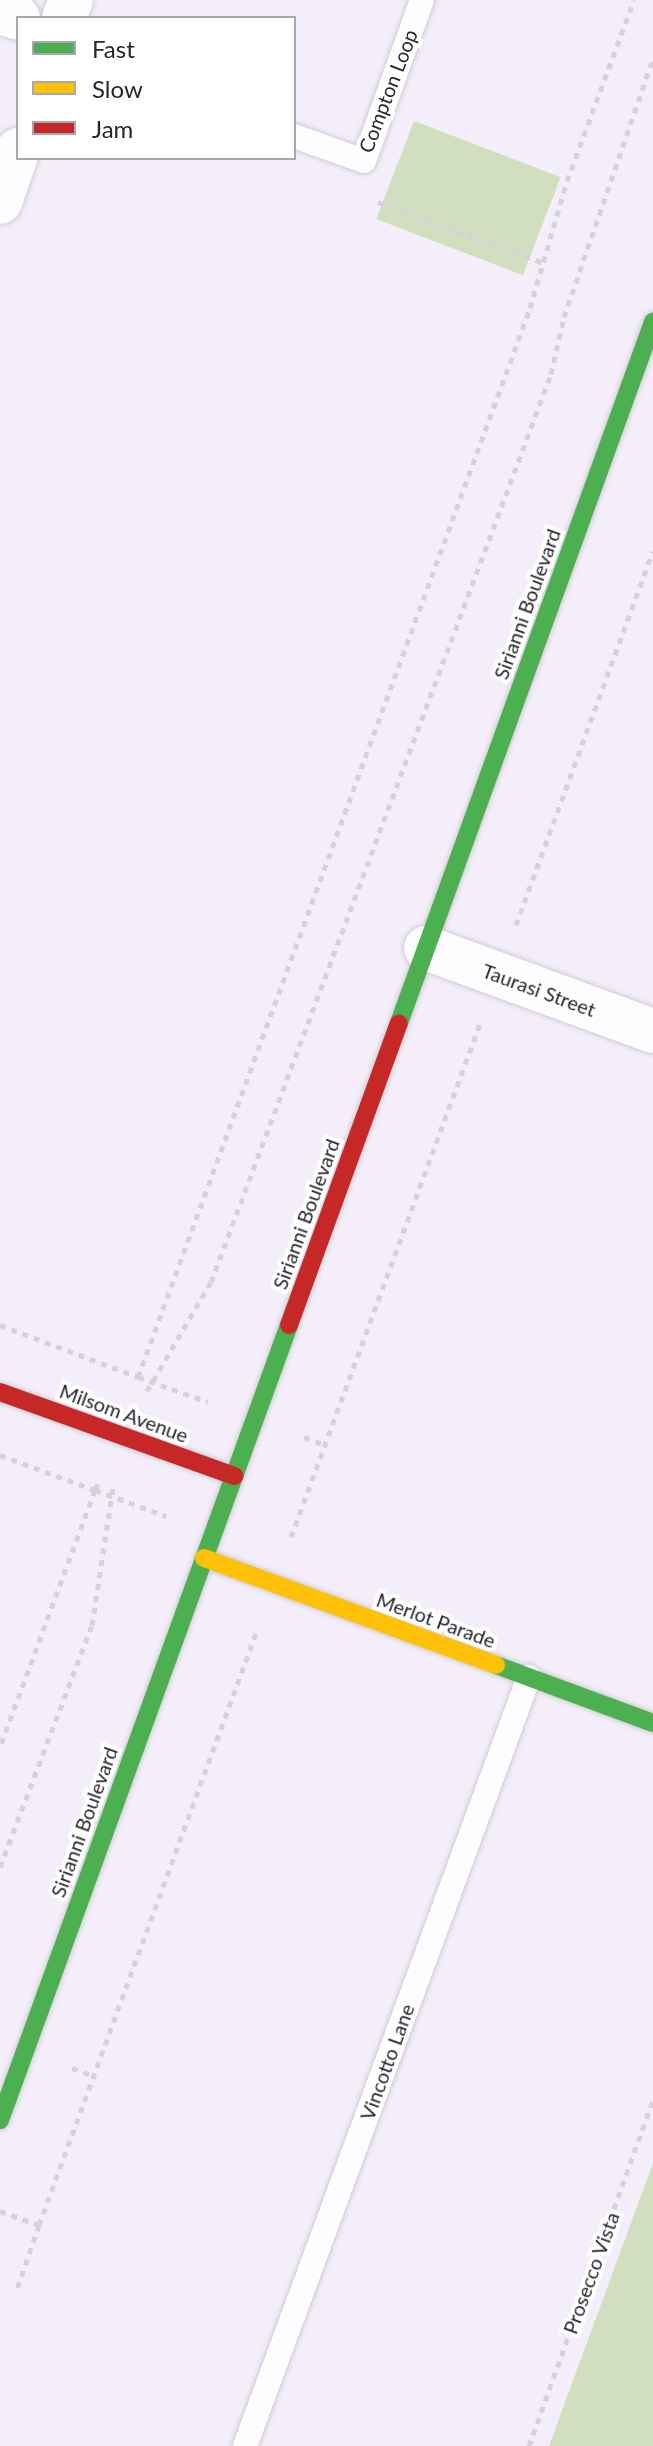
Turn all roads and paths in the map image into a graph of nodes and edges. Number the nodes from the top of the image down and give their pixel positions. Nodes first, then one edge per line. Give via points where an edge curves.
1 (422, 0) edge
2 (634, 0) edge
3 (653, 59) edge
4 (296, 137) edge
5 (16, 156) edge
6 (365, 197) dead end
7 (0, 202) edge
8 (544, 263) junction
9 (653, 322) edge
10 (653, 551) edge
11 (426, 948) junction
12 (498, 975) junction
13 (653, 1031) edge
14 (0, 1325) edge
15 (0, 1392) edge
16 (129, 1438) junction
17 (0, 1455) edge
18 (234, 1476) junction
19 (204, 1558) junction
20 (274, 1584) junction
21 (529, 1677) junction
22 (653, 1723) edge
23 (0, 1747) edge
24 (0, 1867) edge
25 (653, 2100) edge
26 (0, 2120) edge
27 (0, 2211) edge
28 (39, 2225) junction
29 (16, 2292) dead end
30 (245, 2446) edge
31 (529, 2446) edge

1 - 4 lane, Compton Loop via 364,161
2 - 8 path via 567,181
3 - 16 path via 564,317 551,374 211,1282 151,1381
5 - 7 street
6 - 8 path
8 - 14 path via 138,1377
9 - 11 street, Sirianni Boulevard
10 - 12 path
11 - 12 street, Taurasi Street
11 - 18 street, Sirianni Boulevard
12 - 13 street, Taurasi Street
12 - 20 path
15 - 16 street, Milsom Avenue
16 - 18 street, Milsom Avenue
16 - 24 path via 110,1495 92,1625
17 - 23 path via 95,1490
18 - 19 street, Sirianni Boulevard
19 - 20 street, Merlot Parade
19 - 26 street, Sirianni Boulevard
20 - 21 street, Merlot Parade
20 - 28 path
21 - 22 street, Merlot Parade
21 - 30 lane, Vincotto Lane
25 - 31 path, Prosecco Vista
27 - 28 path
28 - 29 path

